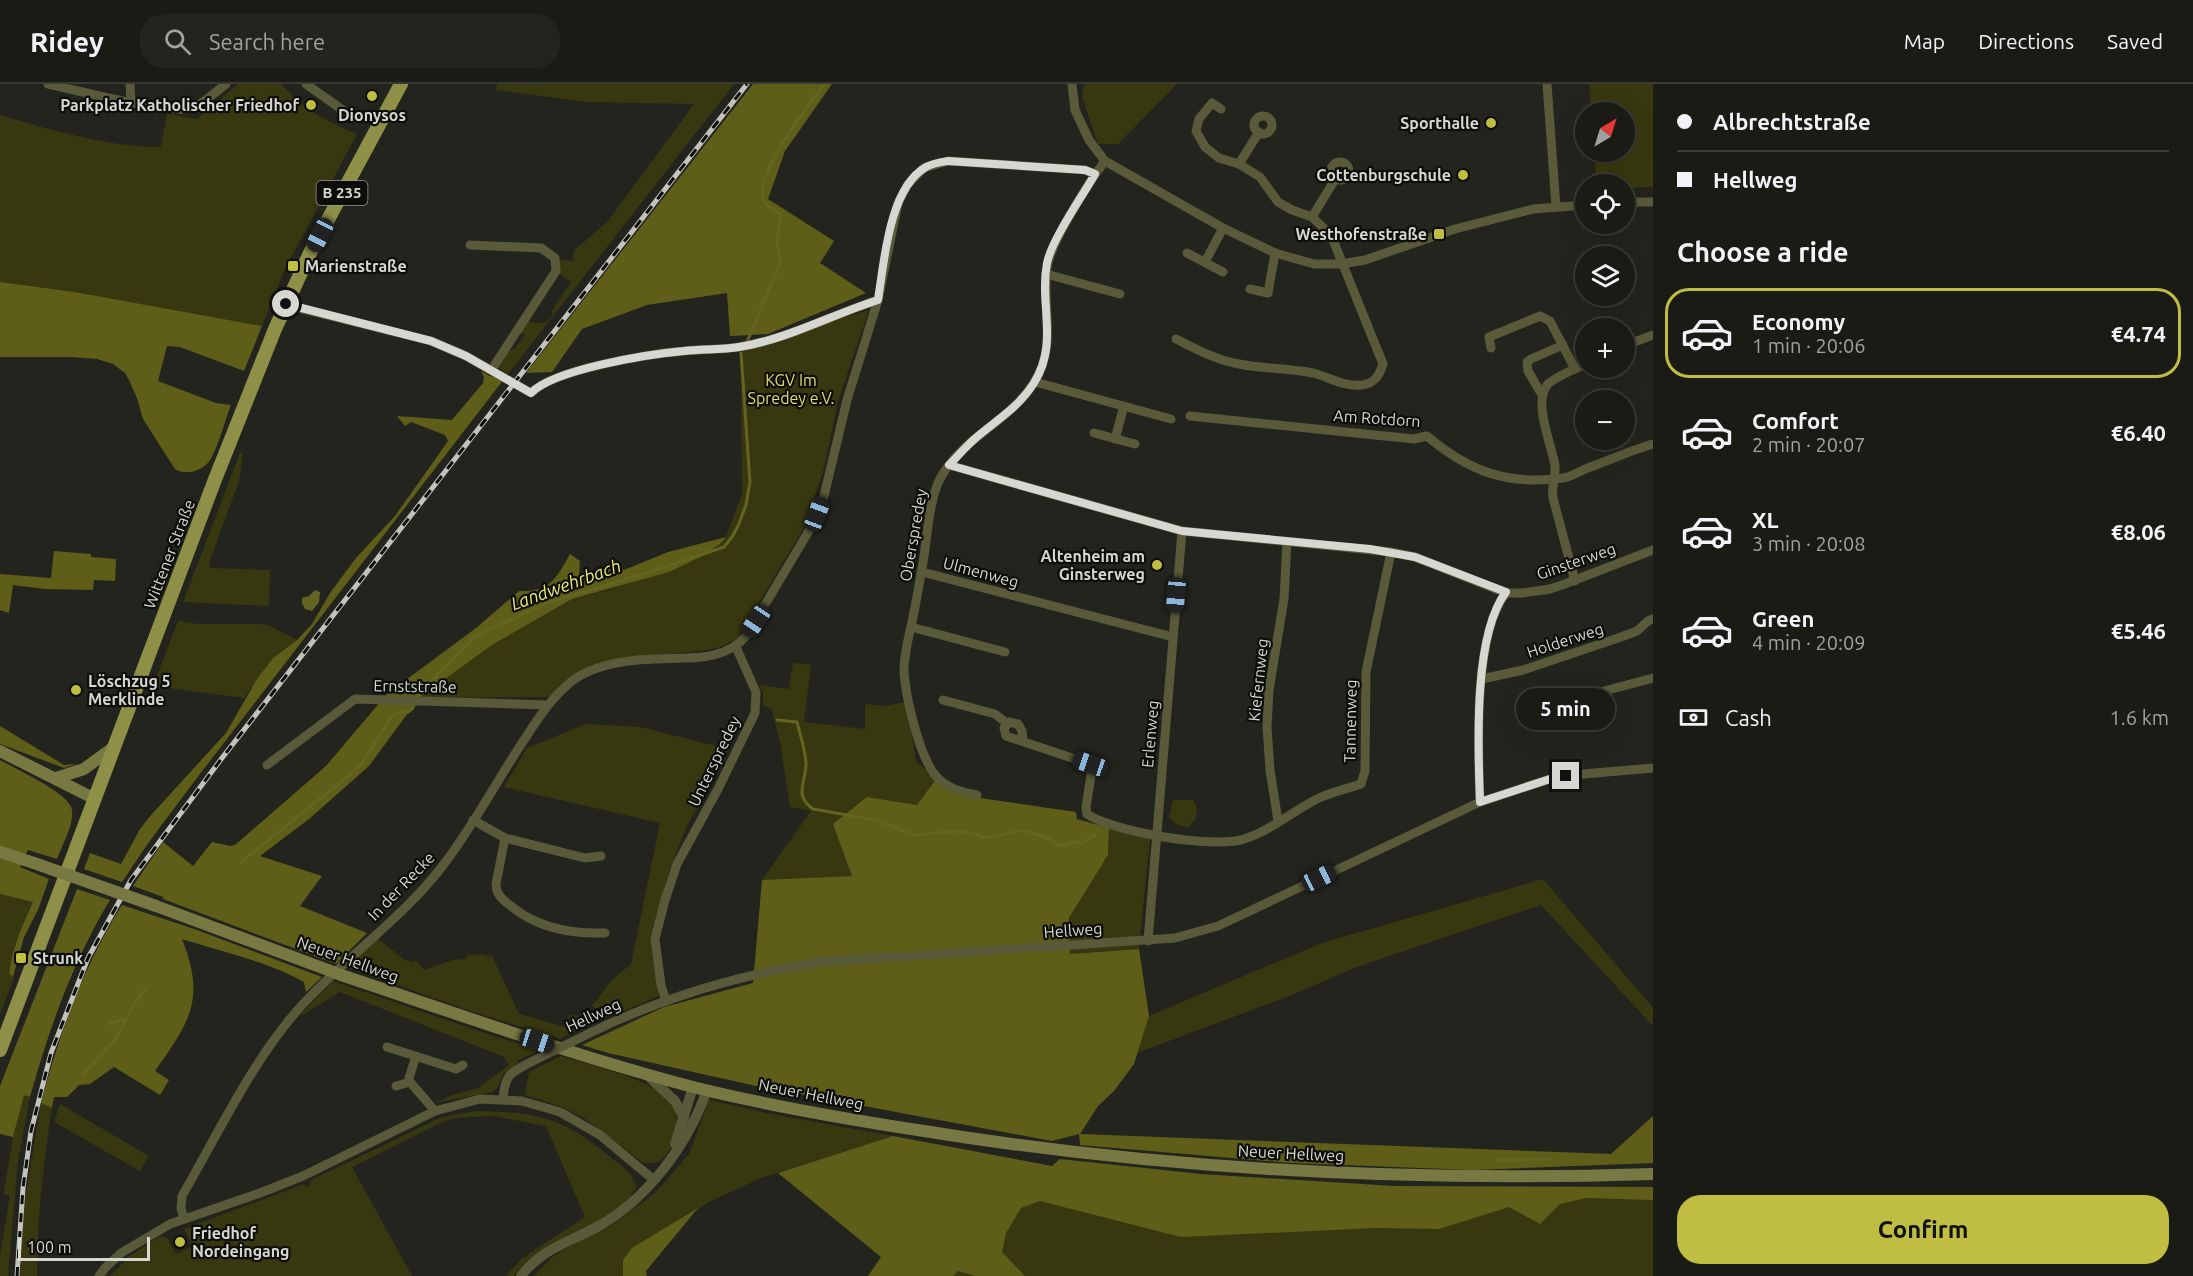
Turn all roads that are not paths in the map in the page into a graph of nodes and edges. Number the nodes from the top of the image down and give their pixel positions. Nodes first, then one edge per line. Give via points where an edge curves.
1 (48, 84) edge
2 (130, 84) edge
3 (306, 84) edge
4 (401, 84) edge
5 (1072, 84) edge
6 (1547, 84) edge
7 (219, 86) edge
8 (131, 102) junction
9 (1221, 109) dead end
10 (354, 118) dead end
11 (1258, 132) dead end
12 (1105, 161) junction
13 (1239, 164) junction
14 (1095, 174) junction
15 (1336, 178) dead end
16 (1653, 201) edge
17 (1635, 202) edge
18 (1575, 206) edge
19 (1556, 207) junction
20 (1312, 218) junction
21 (1223, 228) junction
22 (470, 245) dead end
23 (1187, 253) dead end
24 (1275, 253) junction
25 (1205, 262) junction
26 (1341, 264) junction
27 (1223, 272) dead end
28 (1046, 274) junction
29 (1250, 289) dead end
30 (1120, 294) dead end
31 (878, 300) junction
32 (286, 304) junction
33 (1653, 335) edge
34 (1176, 339) dead end
35 (1635, 342) edge
36 (1563, 345) junction
37 (1491, 348) dead end
38 (492, 369) junction
39 (1575, 369) joint
40 (1035, 382) junction
41 (1542, 395) junction
42 (1124, 406) junction
43 (1190, 416) dead end
44 (1171, 419) dead end
45 (1094, 433) dead end
46 (1115, 439) junction
47 (1135, 444) dead end
48 (1653, 444) edge
49 (949, 465) junction
50 (1554, 478) junction
51 (1182, 531) junction
52 (1287, 542) junction
53 (1653, 550) edge
54 (1391, 552) junction
55 (922, 572) junction
56 (1575, 581) junction
57 (1506, 592) junction
58 (1653, 619) edge
59 (911, 627) junction
60 (1173, 637) junction
61 (736, 647) junction
62 (1005, 652) dead end
63 (1653, 678) edge
64 (1482, 680) junction
65 (943, 700) dead end
66 (548, 705) junction
67 (1603, 709) dead end
68 (114, 747) junction
69 (0, 751) edge
70 (267, 765) dead end
71 (1653, 768) edge
72 (57, 778) junction
73 (977, 795) dead end
74 (95, 798) junction
75 (1480, 802) junction
76 (473, 820) junction
77 (1278, 821) junction
78 (1157, 836) junction
79 (505, 838) junction
80 (0, 852) edge
81 (601, 856) dead end
82 (605, 933) dead end
83 (1148, 941) junction
84 (666, 1001) junction
85 (387, 1047) dead end
86 (0, 1050) edge
87 (416, 1056) junction
88 (463, 1065) dead end
89 (647, 1074) junction
90 (410, 1082) junction
91 (396, 1086) dead end
92 (693, 1086) junction
93 (706, 1090) junction
94 (503, 1099) junction
95 (435, 1111) junction
96 (684, 1118) junction
97 (670, 1159) junction
98 (1653, 1174) edge
99 (654, 1180) junction
100 (184, 1219) junction
101 (99, 1276) edge
102 (521, 1276) edge

1 - 8 street
2 - 8 street
3 - 10 street
4 - 32 main road, Wittener Straße / B 235
5 - 12 street via 1075,110 1089,140
6 - 19 street
7 - 8 street via 200,104 181,110
9 - 13 street via 1212,103 1199,119 1196,131 1205,147 1219,158
11 - 13 street
12 - 14 street, Oberspredey
12 - 21 street
13 - 20 street via 1260,177 1278,202
14 - 28 street, Oberspredey via 1052,248
14 - 31 street via 1085,170 948,161 924,168 908,184 898,203
15 - 20 street
16 - 17 street
18 - 19 street
19 - 26 street via 1479,222 1365,260
20 - 26 street via 1331,235
21 - 24 street
21 - 25 street
22 - 38 street via 541,248 555,258 556,271
23 - 25 street
24 - 26 street via 1314,264
24 - 29 street via 1268,293
25 - 27 street
26 - 34 street via 1383,364 1374,381 1345,384 1315,374 1239,364 1218,359
28 - 30 street
28 - 40 street, Oberspredey via 1048,346
31 - 38 street via 785,336 739,347 619,362 552,379 531,393
31 - 61 street via 817,514 756,621
32 - 38 street via 417,336
32 - 68 main road, Wittener Straße / B 235
33 - 35 street
36 - 37 street via 1550,321 1540,316 1489,337
36 - 39 street
36 - 41 street via 1527,362
39 - 41 street via 1549,384
40 - 42 street
40 - 49 street, Oberspredey via 1021,402 977,436
41 - 50 street
42 - 44 street
42 - 46 street
43 - 50 street, Am Rotdorn via 1414,439 1427,436 1449,455 1481,472 1504,478
45 - 46 street
46 - 47 street
48 - 50 street, Am Rotdorn
49 - 51 street, Ginsterweg
49 - 55 street, Oberspredey via 934,492
50 - 56 street via 1553,498
51 - 52 street, Ginsterweg
51 - 60 street, Erlenweg
52 - 54 street, Ginsterweg
52 - 77 street, Kiefernweg via 1284,599 1267,727
53 - 56 street, Ginsterweg
54 - 57 street, Ginsterweg
54 - 77 street, Tannenweg via 1366,672 1365,771 1361,784 1319,798
55 - 59 street, Oberspredey
55 - 60 street, Ulmenweg
56 - 57 street, Ginsterweg via 1542,591
57 - 64 street via 1488,634
58 - 64 street, Holderweg via 1621,637
59 - 62 street
59 - 73 street, Oberspredey via 904,671 922,753 936,777 948,787
60 - 78 street, Erlenweg
61 - 66 street, In der Recke via 703,657 640,659 600,668 575,679
61 - 84 street, Unterspredey via 756,692 754,713 677,864 664,900 655,939
63 - 67 street via 1604,691
64 - 75 street via 1478,739
65 - 78 street, Tannenweg via 994,714 1008,724 1004,728 1006,736 1090,764 1087,814 1103,823
66 - 70 street, Ernststraße via 355,699
66 - 76 street, In der Recke
68 - 72 main road via 84,769
68 - 74 main road, Wittener Straße / B 235
69 - 72 main road
71 - 75 street, Hellweg via 1550,779
72 - 74 main road
74 - 86 main road, Wittener Straße / B 235
75 - 83 street, Hellweg via 1218,926
76 - 79 street
76 - 100 street, In der Recke via 423,890 313,994 277,1034 182,1196
77 - 78 street, Tannenweg via 1244,840 1229,842
78 - 83 street, Erlenweg
79 - 81 street via 585,858
79 - 82 street via 496,884 499,896 537,924 588,934
80 - 89 main road, Neuer Hellweg, bridge via 341,975
83 - 84 street, Hellweg via 819,962 738,978
84 - 94 street, Hellweg, bridge via 531,1062 508,1076
85 - 87 street
87 - 88 street via 456,1069
87 - 90 street
89 - 92 main road, Neuer Hellweg
89 - 96 street via 675,1101
90 - 91 street
90 - 95 street
92 - 93 main road, Neuer Hellweg
92 - 96 street
93 - 97 street via 692,1128
93 - 98 main road, Neuer Hellweg via 784,1108 992,1142 1243,1168 1401,1176
94 - 95 street via 480,1099
94 - 99 street via 522,1101 578,1120
95 - 100 street via 303,1176
96 - 97 street
97 - 99 street
99 - 102 street via 607,1221 544,1252
100 - 101 street via 135,1244

